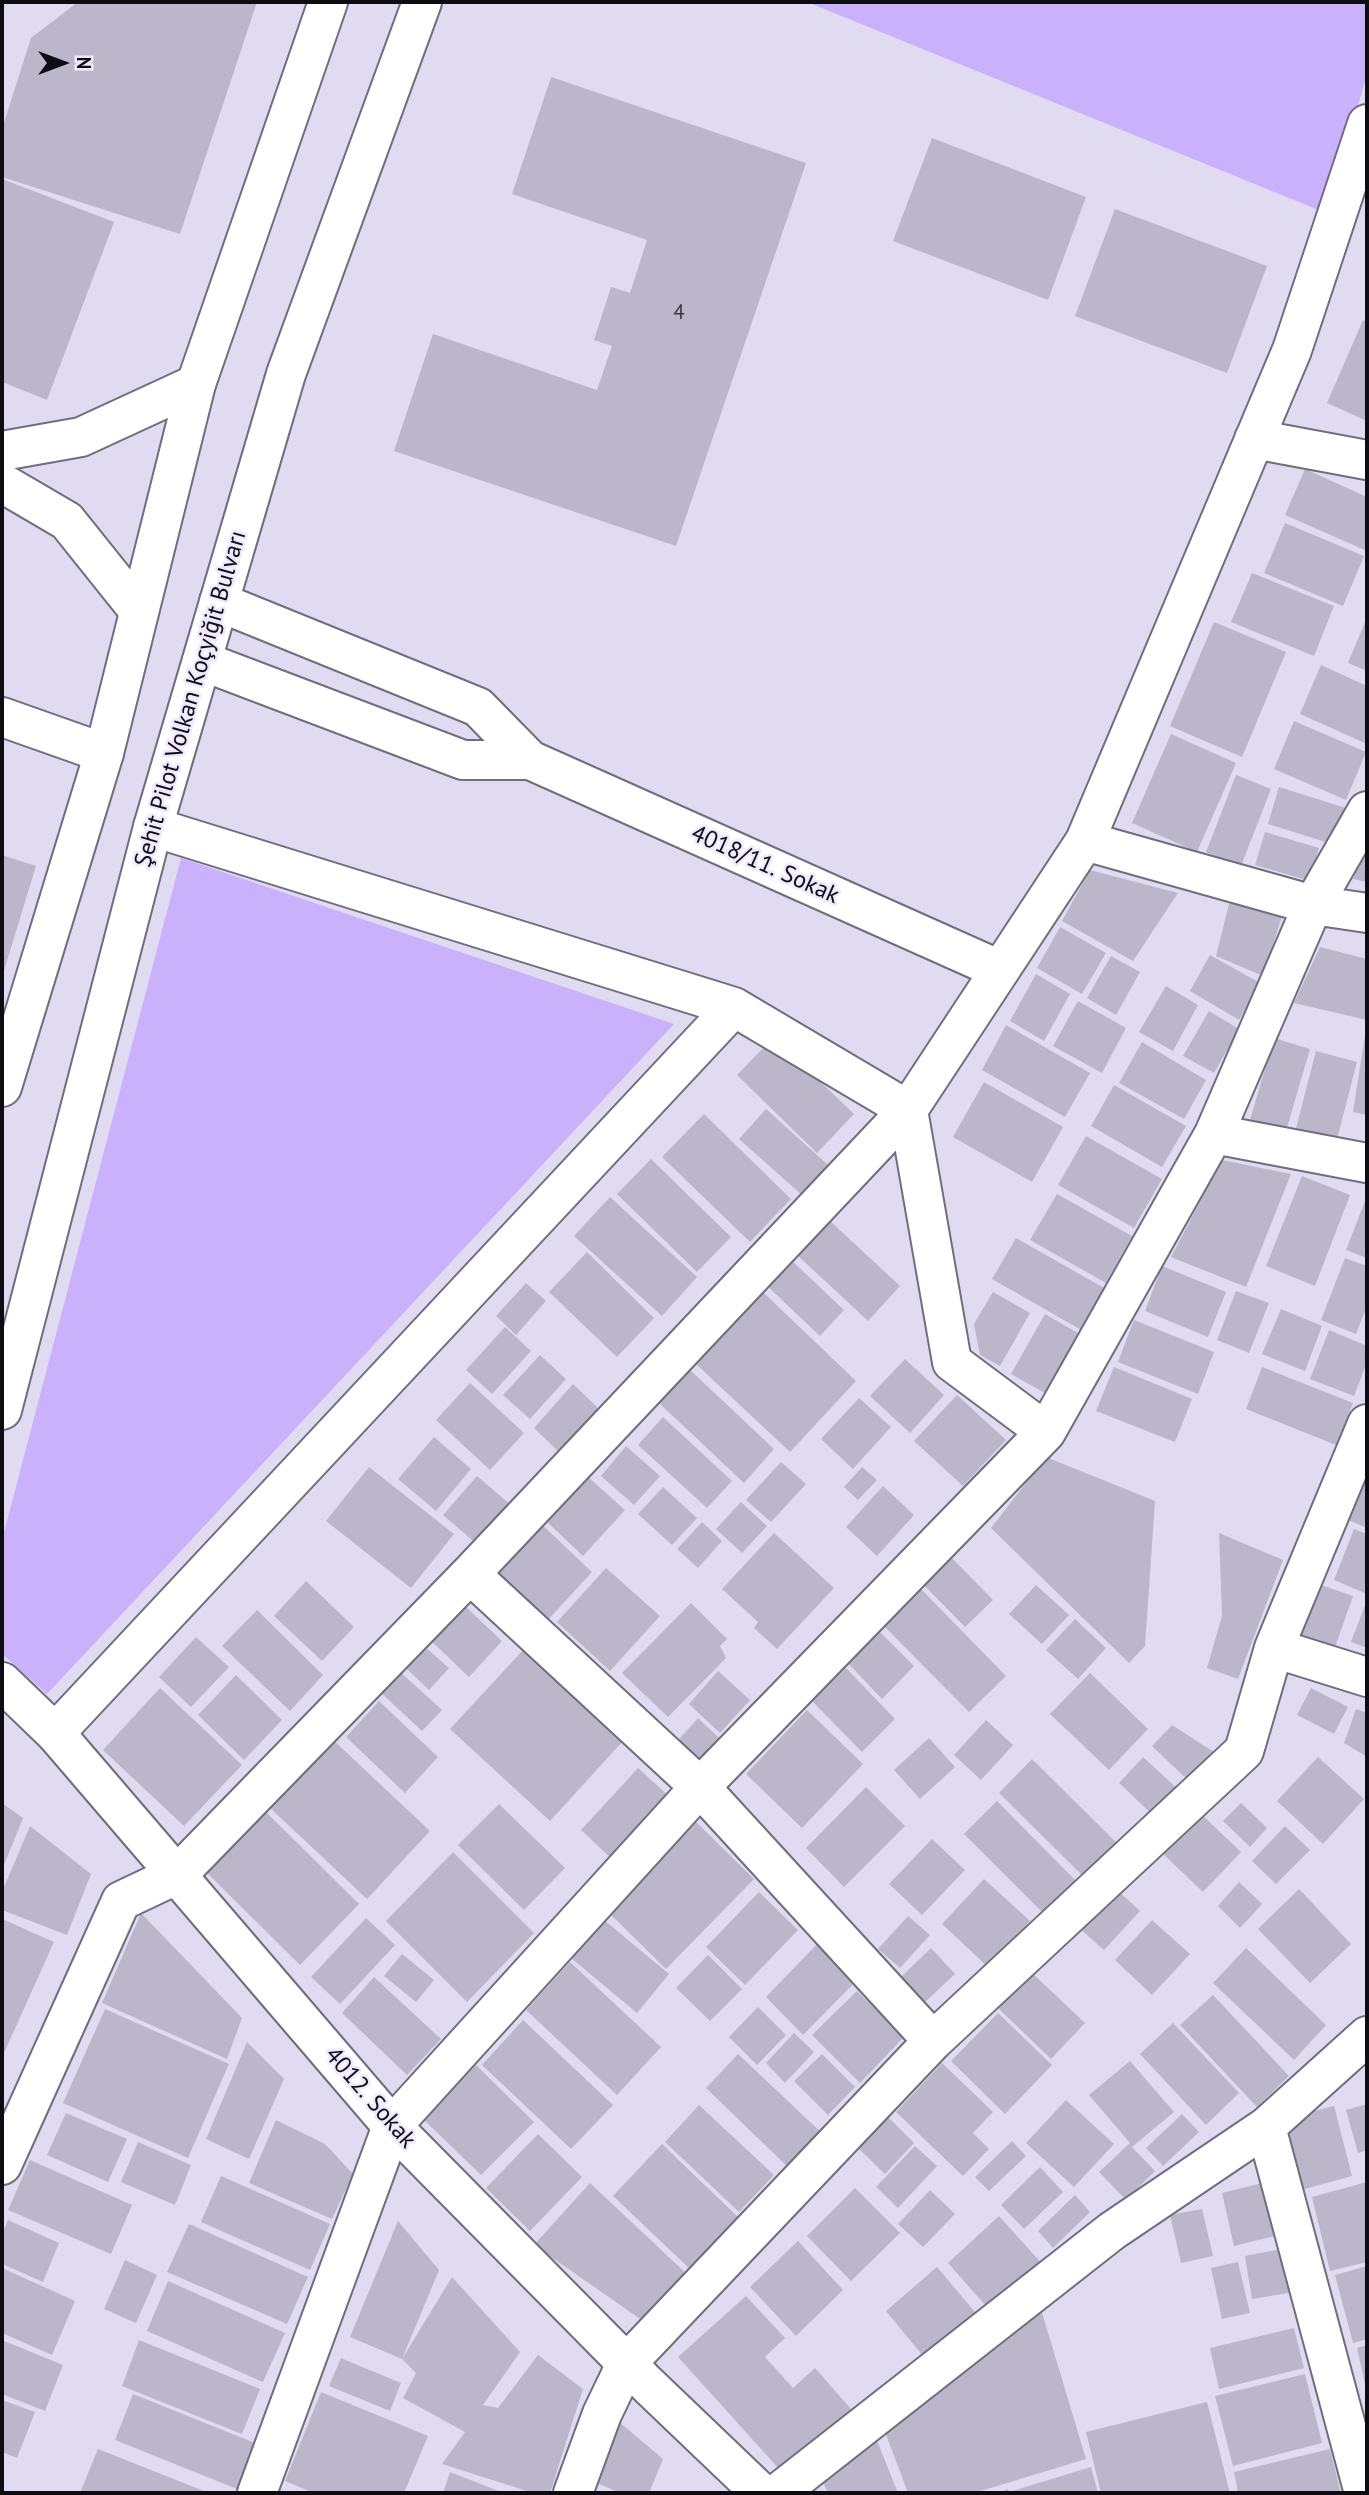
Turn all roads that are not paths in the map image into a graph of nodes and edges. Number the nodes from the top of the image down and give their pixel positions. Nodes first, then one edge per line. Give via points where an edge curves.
1 (328, 2) edge
2 (422, 2) edge
3 (1367, 124) edge
4 (196, 384) junction
5 (1254, 439) junction
6 (2, 451) edge
7 (1367, 460) edge
8 (2, 483) edge
9 (219, 602) junction
10 (138, 611) junction
11 (202, 661) junction
12 (2, 717) edge
13 (104, 753) junction
14 (530, 760) junction
15 (1367, 811) edge
16 (153, 827) junction
17 (1085, 841) junction
18 (1313, 905) junction
19 (1367, 913) edge
20 (1000, 970) junction
21 (734, 1007) junction
22 (2, 1087) edge
23 (908, 1111) junction
24 (1214, 1134) junction
25 (1367, 1163) edge
26 (2, 1410) edge
27 (1367, 1424) edge
28 (1046, 1432) junction
29 (470, 1574) junction
30 (1274, 1648) junction
31 (1367, 1677) edge
32 (2, 1682) edge
33 (55, 1733) junction
34 (700, 1787) junction
35 (178, 1874) junction
36 (1367, 2036) edge
37 (933, 2041) junction
38 (392, 2126) junction
39 (1266, 2127) junction
40 (2, 2165) edge
41 (626, 2364) junction
42 (257, 2493) edge
43 (573, 2493) edge
44 (761, 2493) edge
45 (778, 2493) edge
46 (1364, 2493) edge

1 - 4 street
2 - 9 street, Şehit Pilot Volkan Koçyiğit Bulvarı via 286,374
3 - 5 street via 1292,350
4 - 6 street via 81,437
4 - 10 street
5 - 7 street
5 - 17 street
8 - 10 street via 66,521
9 - 11 street, Şehit Pilot Volkan Koçyiğit Bulvarı
9 - 14 street, 4018/11. Sokak via 478,707
10 - 13 street
11 - 14 street, 4018/11. Sokak via 463,760
11 - 16 street, Şehit Pilot Volkan Koçyiğit Bulvarı
12 - 13 street
13 - 22 street
14 - 20 street, 4018/11. Sokak
15 - 18 street
16 - 21 street
16 - 26 street, Şehit Pilot Volkan Koçyiğit Bulvarı
17 - 18 street
17 - 20 street
18 - 19 street
18 - 24 street
20 - 23 street
21 - 23 street
21 - 33 street
23 - 28 street via 952,1362
23 - 29 street
24 - 25 street
24 - 28 street
27 - 30 street
28 - 34 street
29 - 34 street
29 - 35 street
30 - 31 street
30 - 37 street via 1244,1751
32 - 33 street, 4012. Sokak
33 - 35 street, 4012. Sokak
34 - 37 street
34 - 38 street
35 - 38 street, 4012. Sokak
35 - 40 street via 121,1901
36 - 39 street
37 - 41 street
38 - 41 street, 4012. Sokak
38 - 42 street
39 - 45 street via 1112,2231
39 - 46 street
41 - 43 street
41 - 44 street, 4012. Sokak

